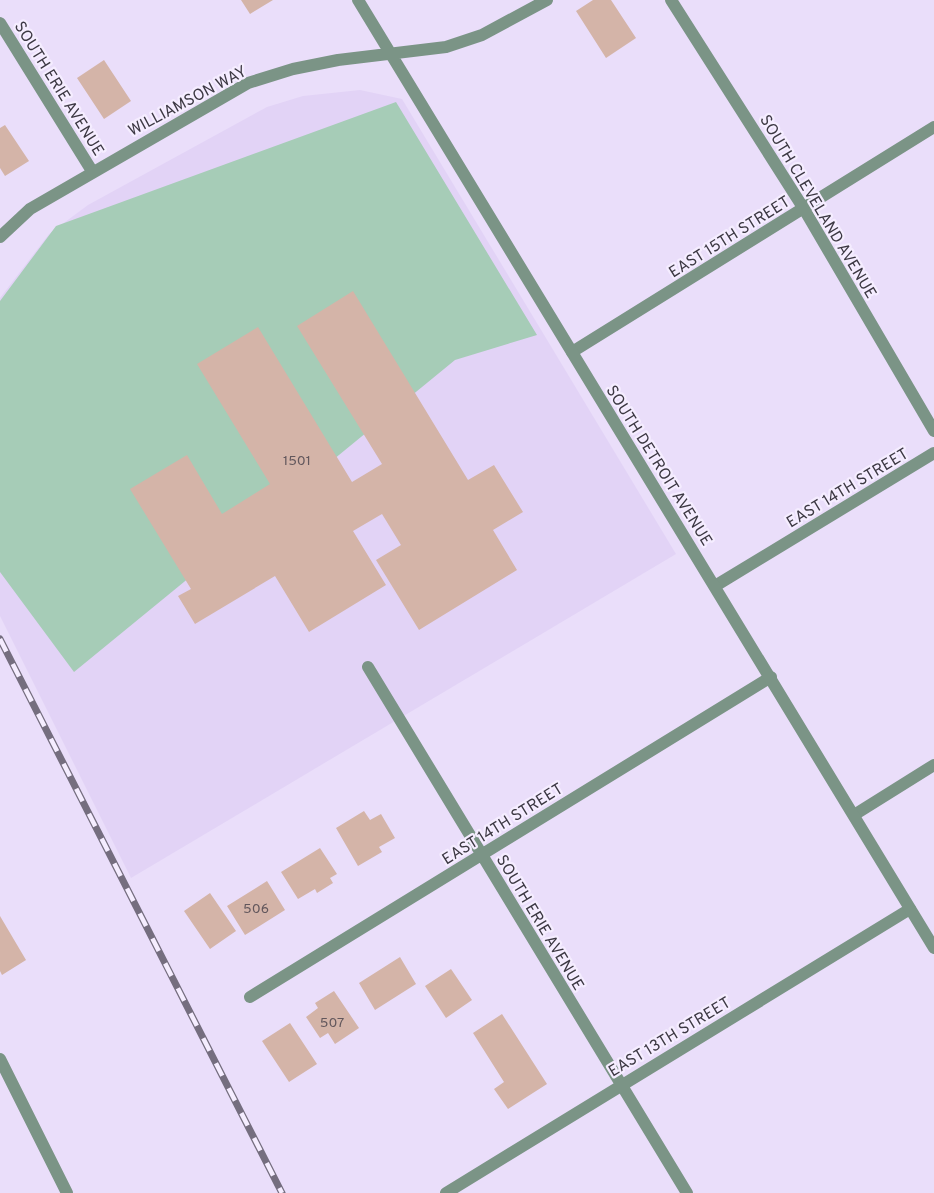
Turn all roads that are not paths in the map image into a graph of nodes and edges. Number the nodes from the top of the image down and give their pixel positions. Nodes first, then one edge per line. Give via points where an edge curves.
1 (357, 0) edge
2 (547, 0) edge
3 (671, 0) edge
4 (0, 22) edge
5 (390, 55) junction
6 (934, 127) edge
7 (92, 171) junction
8 (804, 209) junction
9 (0, 237) edge
10 (572, 352) junction
11 (934, 431) edge
12 (934, 453) edge
13 (715, 586) junction
14 (368, 667) dead end
15 (771, 677) junction
16 (934, 765) edge
17 (854, 815) junction
18 (481, 855) junction
19 (910, 909) junction
20 (934, 948) edge
21 (250, 997) dead end
22 (0, 1059) edge
23 (621, 1084) junction
24 (68, 1193) edge
25 (446, 1193) edge
26 (687, 1193) edge

1 - 5 street, SOUTH DETROIT AVENUE
2 - 5 street, WILLIAMSON WAY via 482,35 446,47
3 - 8 street, SOUTH CLEVELAND AVENUE
4 - 7 street, SOUTH ERIE AVENUE
5 - 7 street, WILLIAMSON WAY via 338,60 248,83
5 - 10 street, SOUTH DETROIT AVENUE
6 - 8 street, EAST 15TH STREET
7 - 9 street, WILLIAMSON WAY via 30,208
8 - 10 street, EAST 15TH STREET
8 - 11 street, SOUTH CLEVELAND AVENUE
10 - 13 street, SOUTH DETROIT AVENUE
12 - 13 street, EAST 14TH STREET
13 - 15 street, SOUTH DETROIT AVENUE
14 - 18 street, SOUTH ERIE AVENUE
15 - 17 street, SOUTH DETROIT AVENUE
15 - 18 street, EAST 14TH STREET
16 - 17 street
17 - 19 street, SOUTH DETROIT AVENUE
18 - 21 street, EAST 14TH STREET
18 - 23 street, SOUTH ERIE AVENUE
19 - 20 street, SOUTH DETROIT AVENUE
19 - 23 street, EAST 13TH STREET
22 - 24 street
23 - 25 street, EAST 13TH STREET
23 - 26 street, SOUTH ERIE AVENUE

